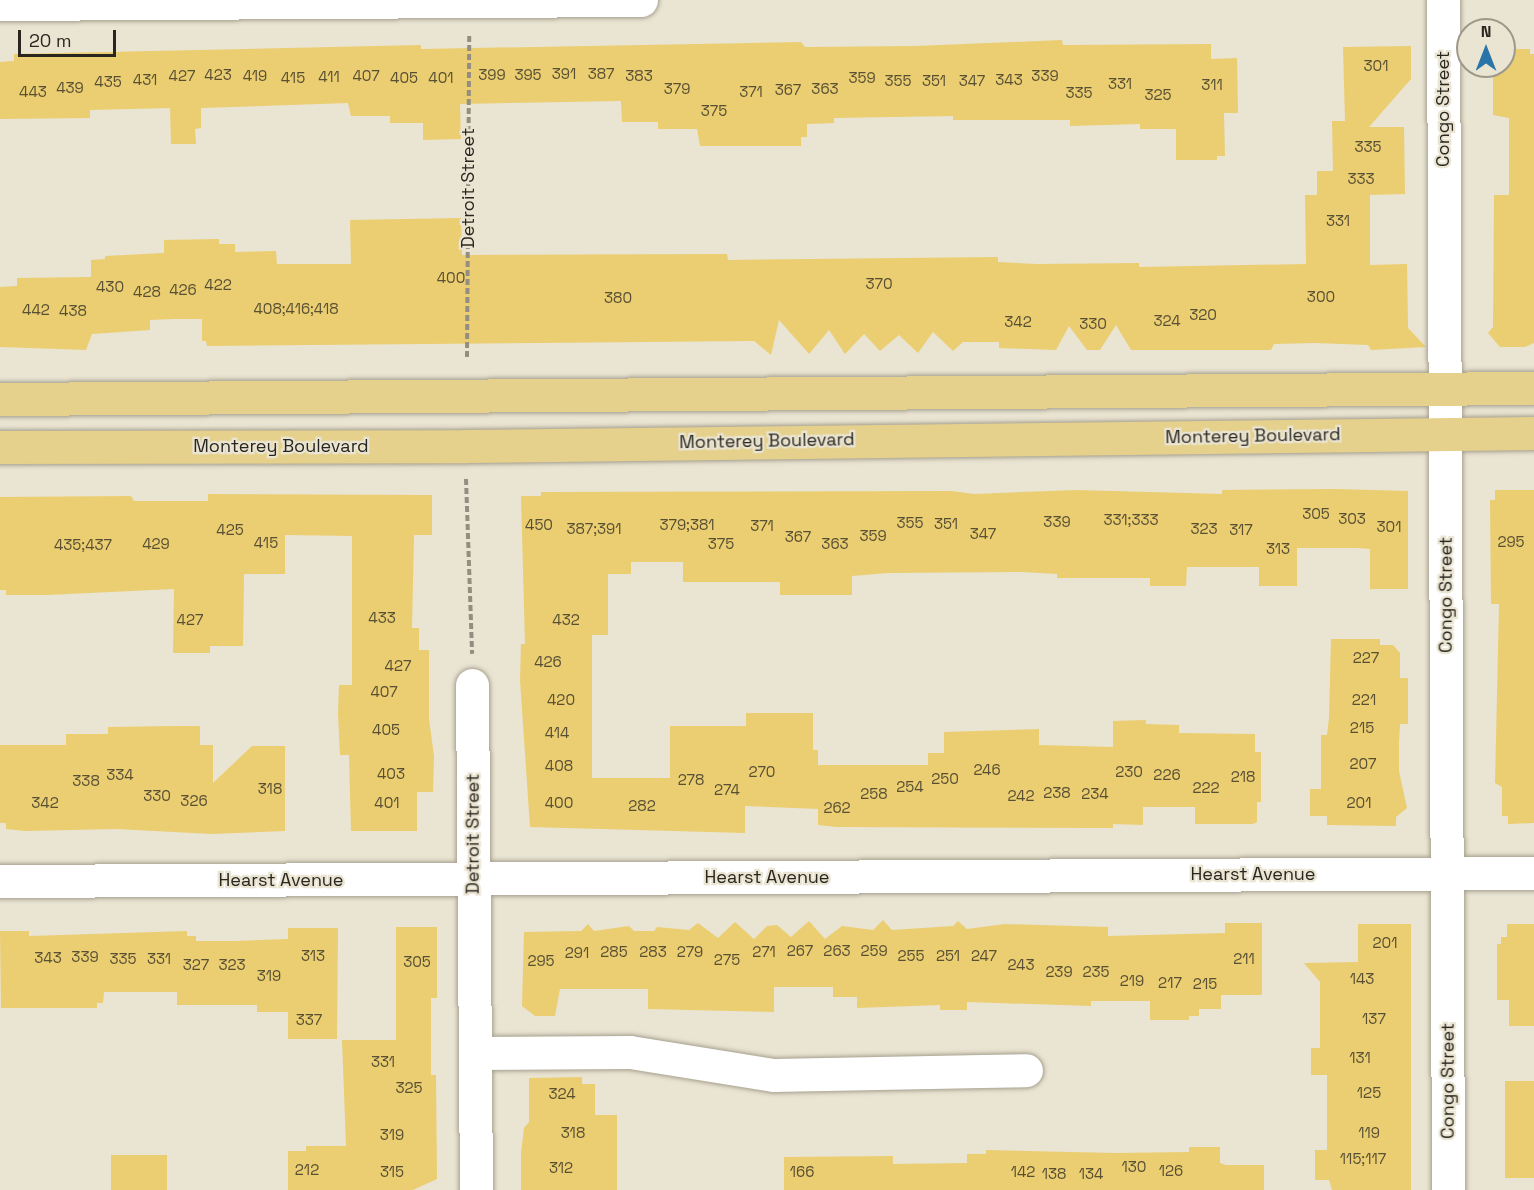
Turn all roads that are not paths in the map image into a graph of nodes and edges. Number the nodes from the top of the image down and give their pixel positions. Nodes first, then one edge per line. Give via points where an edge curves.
1 (641, 0) edge
2 (1443, 0) edge
3 (0, 4) edge
4 (469, 11) edge
5 (1534, 388) edge
6 (1445, 389) junction
7 (0, 399) edge
8 (1534, 433) edge
9 (1445, 434) junction
10 (0, 447) edge
11 (472, 685) road end
12 (1534, 873) edge
13 (1447, 874) junction
14 (474, 879) junction
15 (0, 881) edge
16 (475, 1053) junction
17 (1026, 1070) dead end
18 (476, 1190) edge
19 (1448, 1190) edge

1 - 4 street
2 - 6 street, Congo Street
3 - 4 street
5 - 6 main road
6 - 7 main road
6 - 9 street, Congo Street
8 - 9 main road, Monterey Boulevard
9 - 10 main road, Monterey Boulevard
9 - 13 street, Congo Street
11 - 14 street, Detroit Street
12 - 13 street, Hearst Avenue
13 - 14 street, Hearst Avenue
13 - 19 street, Congo Street
14 - 15 street, Hearst Avenue
14 - 16 street, Detroit Street
16 - 17 street via 630,1052 773,1075
16 - 18 street, Detroit Street

